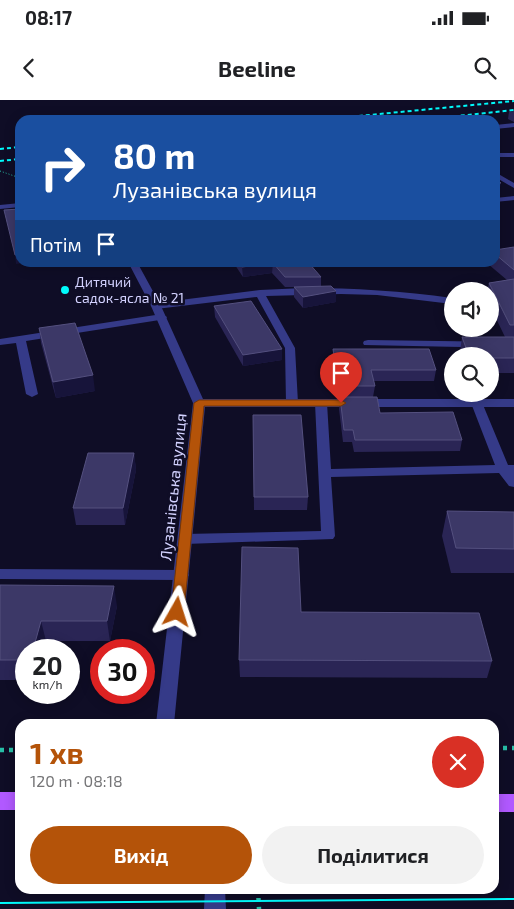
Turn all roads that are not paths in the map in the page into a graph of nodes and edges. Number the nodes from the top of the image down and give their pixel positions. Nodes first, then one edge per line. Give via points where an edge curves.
1 (514, 125) edge
2 (500, 126) edge
3 (514, 154) edge
4 (500, 155) edge
5 (500, 177) edge
6 (513, 185) edge
7 (514, 198) edge
8 (500, 199) edge
9 (15, 206) edge
10 (0, 208) edge
11 (135, 267) edge
12 (260, 293) junction
13 (444, 300) edge
14 (156, 306) junction
15 (162, 317) junction
16 (20, 340) junction
17 (0, 342) edge
18 (368, 343) dead end
19 (514, 345) edge
20 (32, 394) dead end
21 (199, 403) junction
22 (292, 403) junction
23 (321, 403) junction
24 (477, 403) junction
25 (514, 403) edge
26 (508, 470) edge
27 (325, 473) junction
28 (514, 483) edge
29 (185, 539) junction
30 (0, 574) edge
31 (181, 575) junction
32 (166, 719) edge
33 (0, 801) edge
34 (15, 801) edge
35 (499, 803) edge
36 (514, 803) edge
37 (215, 894) edge
38 (215, 909) edge

1 - 2 street
3 - 4 street
5 - 6 street
7 - 8 street
9 - 10 street
11 - 14 street, Лузанівська вулиця
12 - 13 street via 332,289
12 - 14 street
12 - 22 street via 290,348
14 - 15 street, Лузанівська вулиця
15 - 16 lane
15 - 21 street, Лузанівська вулиця
16 - 17 lane
16 - 20 street
18 - 19 street
21 - 22 street, Лузанівська вулиця
21 - 29 street, Лузанівська вулиця
22 - 23 street, Лузанівська вулиця
23 - 24 street, Лузанівська вулиця
23 - 27 street
24 - 25 street, Лузанівська вулиця
24 - 26 street
26 - 27 street
26 - 28 street
27 - 29 street via 328,536
29 - 31 street, Лузанівська вулиця
30 - 31 street
31 - 32 street, Лузанівська вулиця
33 - 34 main road
35 - 36 main road
37 - 38 lane

